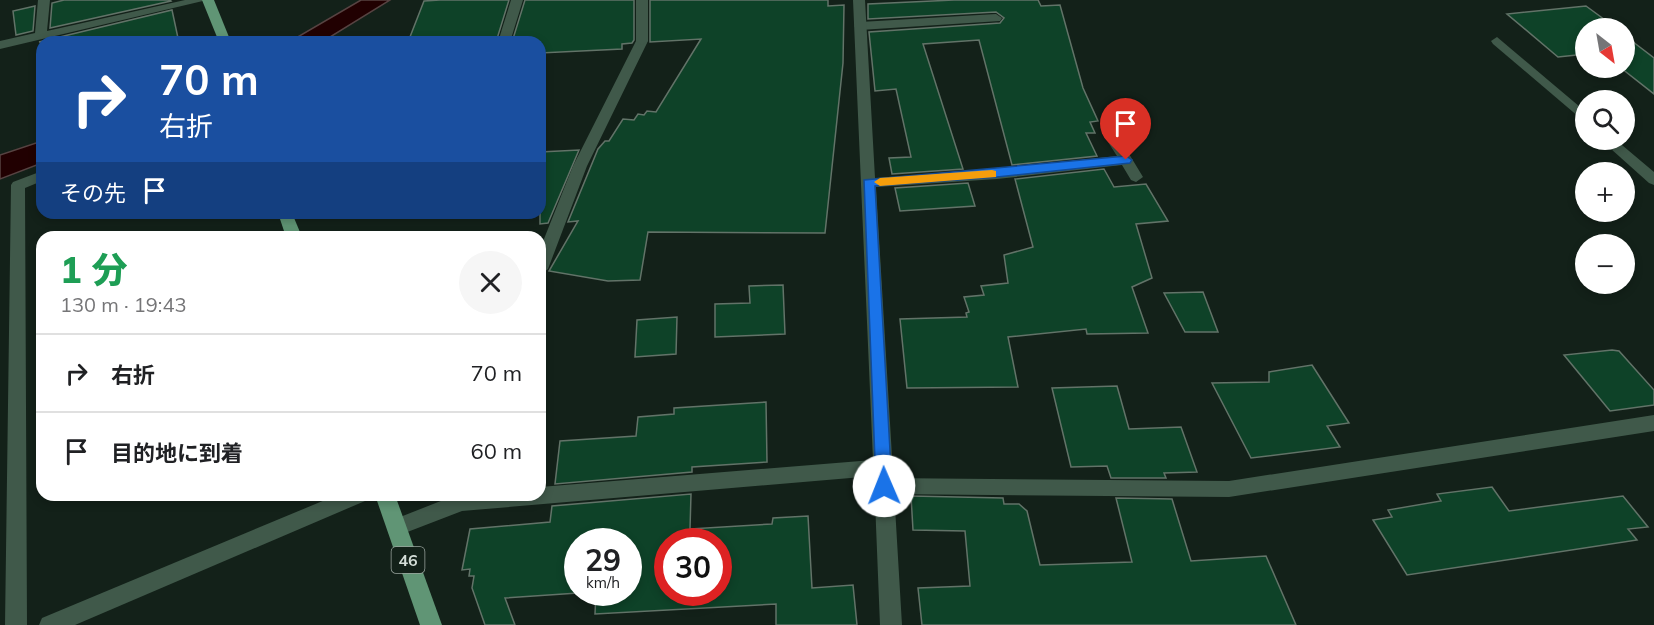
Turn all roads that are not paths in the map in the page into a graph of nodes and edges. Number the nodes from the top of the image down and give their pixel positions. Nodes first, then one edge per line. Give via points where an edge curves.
1 (44, 0) edge
2 (201, 0) edge
3 (208, 0) edge
4 (517, 0) edge
5 (642, 0) edge
6 (859, 0) edge
7 (996, 18) dead end
8 (860, 26) junction
9 (41, 36) joint
10 (223, 36) edge
11 (506, 36) edge
12 (36, 37) edge
13 (1497, 41) dead end
14 (0, 45) edge
15 (1575, 109) edge
16 (1115, 142) dead end
17 (1620, 150) edge
18 (1126, 160) junction
19 (1136, 177) dead end
20 (36, 178) edge
21 (1654, 180) edge
22 (868, 183) junction
23 (546, 253) edge
24 (1654, 423) edge
25 (884, 477) junction
26 (546, 497) edge
27 (344, 501) edge
28 (387, 501) edge
29 (478, 501) edge
30 (397, 527) junction
31 (16, 625) edge
32 (50, 625) edge
33 (431, 625) edge
34 (891, 625) edge

1 - 9 street
2 - 9 street
3 - 10 main road
4 - 11 street
5 - 23 street via 642,41 580,166
6 - 8 street
7 - 8 street
8 - 22 street
12 - 14 street
13 - 15 street
16 - 18 street
17 - 21 street
18 - 19 street
18 - 22 street
20 - 31 street via 18,185
22 - 25 street
24 - 25 street via 1229,489
25 - 26 street
25 - 34 street
27 - 32 street
28 - 30 main road, 46
29 - 30 street via 461,502
30 - 33 main road, 46

